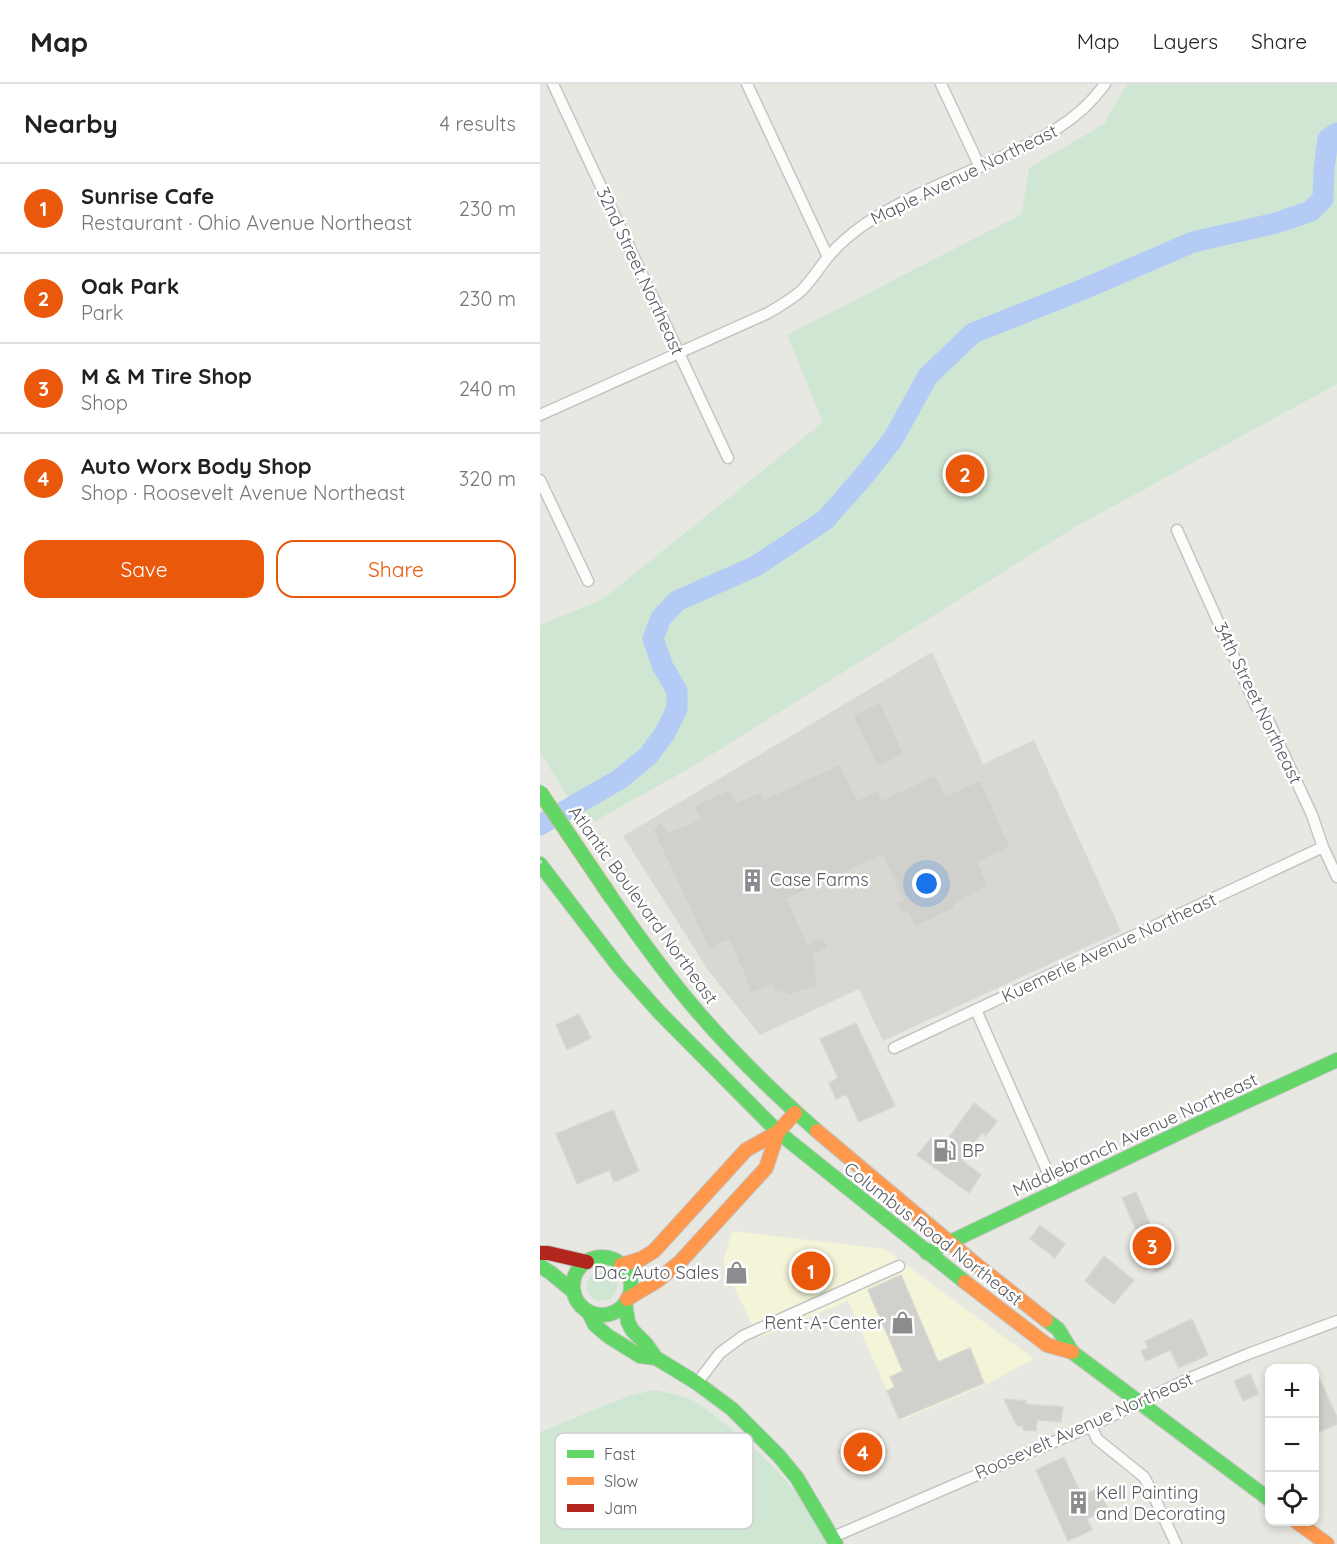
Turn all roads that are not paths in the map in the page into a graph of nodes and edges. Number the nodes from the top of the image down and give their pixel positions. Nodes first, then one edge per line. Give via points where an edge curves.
1 (553, 84) edge
2 (747, 84) edge
3 (941, 84) edge
4 (1105, 84) edge
5 (980, 167) junction
6 (828, 257) junction
7 (679, 353) junction
8 (540, 415) edge
9 (728, 458) dead end
10 (540, 480) edge
11 (1176, 530) dead end
12 (588, 581) dead end
13 (540, 792) edge
14 (1323, 847) junction
15 (540, 864) edge
16 (1337, 877) edge
17 (975, 1010) junction
18 (894, 1048) dead end
19 (1337, 1060) edge
20 (795, 1113) junction
21 (778, 1132) junction
22 (1056, 1191) junction
23 (950, 1242) junction
24 (540, 1253) edge
25 (927, 1253) junction
26 (587, 1262) junction
27 (621, 1265) junction
28 (540, 1266) edge
29 (899, 1266) dead end
30 (574, 1292) junction
31 (626, 1301) junction
32 (588, 1311) junction
33 (1337, 1321) edge
34 (1072, 1352) junction
35 (656, 1358) junction
36 (697, 1383) junction
37 (1139, 1402) junction
38 (1090, 1426) junction
39 (1265, 1497) edge
40 (1304, 1526) edge
41 (835, 1541) edge
42 (1176, 1544) edge
43 (1327, 1544) edge

1 - 7 street, 32nd Street Northeast
2 - 6 street
3 - 5 street
4 - 5 street, Maple Avenue Northeast via 1063,126
5 - 6 street, Maple Avenue Northeast via 881,214 844,240
6 - 7 street, Maple Avenue Northeast via 814,278 788,301
7 - 8 street, Maple Avenue Northeast
7 - 9 street, 32nd Street Northeast
10 - 12 street
11 - 14 street, 34th Street Northeast via 1256,706 1268,720
13 - 20 main road, Atlantic Boulevard Northeast, bridge via 695,1010
14 - 16 street, 34th Street Northeast
14 - 17 street, Kuemerle Avenue Northeast
15 - 21 main road via 619,967
17 - 18 street, Kuemerle Avenue Northeast
17 - 22 street
19 - 22 main road, Middlebranch Avenue Northeast
20 - 21 main road
20 - 23 main road, Columbus Road Northeast
21 - 25 main road, Columbus Road Northeast
21 - 27 main road via 746,1150 654,1251
21 - 31 main road via 766,1168 680,1262
22 - 23 main road, Middlebranch Avenue Northeast
23 - 25 main road, Middlebranch Avenue Northeast
23 - 34 main road, Columbus Road Northeast via 1058,1329
24 - 26 main road
25 - 34 main road, Columbus Road Northeast via 1047,1345
26 - 27 main road via 608,1258
26 - 30 main road via 576,1275
27 - 31 main road via 630,1281
28 - 30 main road
29 - 36 street via 743,1336 720,1353
30 - 32 main road
31 - 32 main road via 608,1314
31 - 35 main road via 631,1329
32 - 35 main road via 595,1325 614,1341 640,1356
33 - 37 street, Roosevelt Avenue Northeast via 1248,1354
34 - 37 main road, Columbus Road Northeast
35 - 36 main road
36 - 41 main road via 732,1409 779,1456
37 - 38 street, Roosevelt Avenue Northeast
37 - 39 main road, Columbus Road Northeast
38 - 41 street, Roosevelt Avenue Northeast
38 - 42 street via 1098,1439 1143,1477
40 - 43 main road

